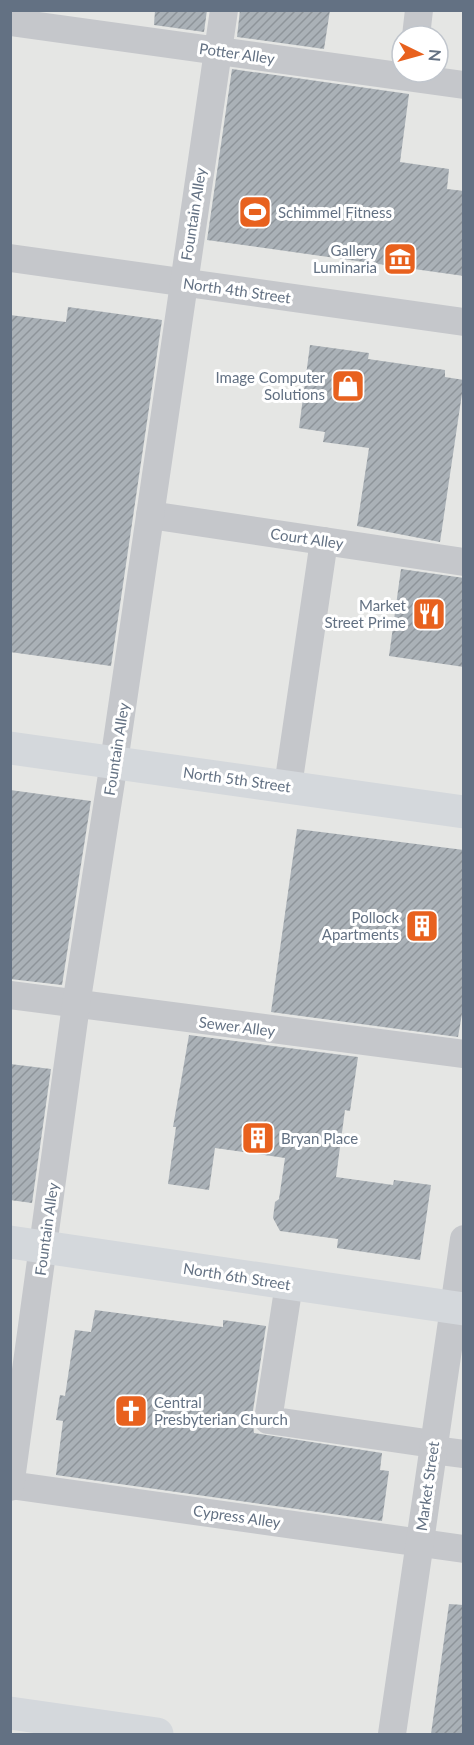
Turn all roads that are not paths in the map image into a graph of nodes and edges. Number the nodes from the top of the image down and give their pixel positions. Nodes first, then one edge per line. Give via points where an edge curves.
1 (224, 10) edge
2 (10, 22) edge
3 (218, 51) junction
4 (390, 72) edge
5 (10, 258) edge
6 (183, 282) junction
7 (464, 322) edge
8 (150, 516) junction
9 (324, 541) junction
10 (464, 562) edge
11 (10, 748) edge
12 (114, 762) junction
13 (288, 786) junction
14 (464, 812) edge
15 (10, 995) edge
16 (76, 1005) junction
17 (464, 1054) edge
18 (464, 1239) edge
19 (10, 1242) edge
20 (44, 1247) junction
21 (289, 1284) junction
22 (458, 1309) edge
23 (433, 1447) junction
24 (464, 1454) edge
25 (11, 1486) edge
26 (419, 1542) junction
27 (464, 1549) edge
28 (10, 1713) edge
29 (157, 1734) edge
30 (392, 1734) edge

1 - 3 street, Fountain Alley
2 - 3 street, Potter Alley
3 - 4 street, Potter Alley
3 - 6 street, Fountain Alley
5 - 6 street, North 4th Street
6 - 7 street, North 4th Street
6 - 8 street, Fountain Alley
8 - 9 street, Court Alley
8 - 12 street, Fountain Alley
9 - 10 street, Court Alley
9 - 13 street
11 - 12 main road, North 5th Street
12 - 13 main road, North 5th Street
12 - 16 street, Fountain Alley
13 - 14 main road, North 5th Street
15 - 16 street, Sewer Alley
16 - 17 street, Sewer Alley
16 - 20 street, Fountain Alley
18 - 22 street, Market Street
19 - 20 main road, North 6th Street
20 - 21 main road, North 6th Street
20 - 25 street, Fountain Alley
21 - 22 main road, North 6th Street
21 - 23 street via 268,1420
22 - 23 street, Market Street
23 - 24 street
23 - 26 street, Market Street
25 - 26 street, Cypress Alley
26 - 27 street, Cypress Alley
26 - 30 street, Market Street
28 - 29 main road

